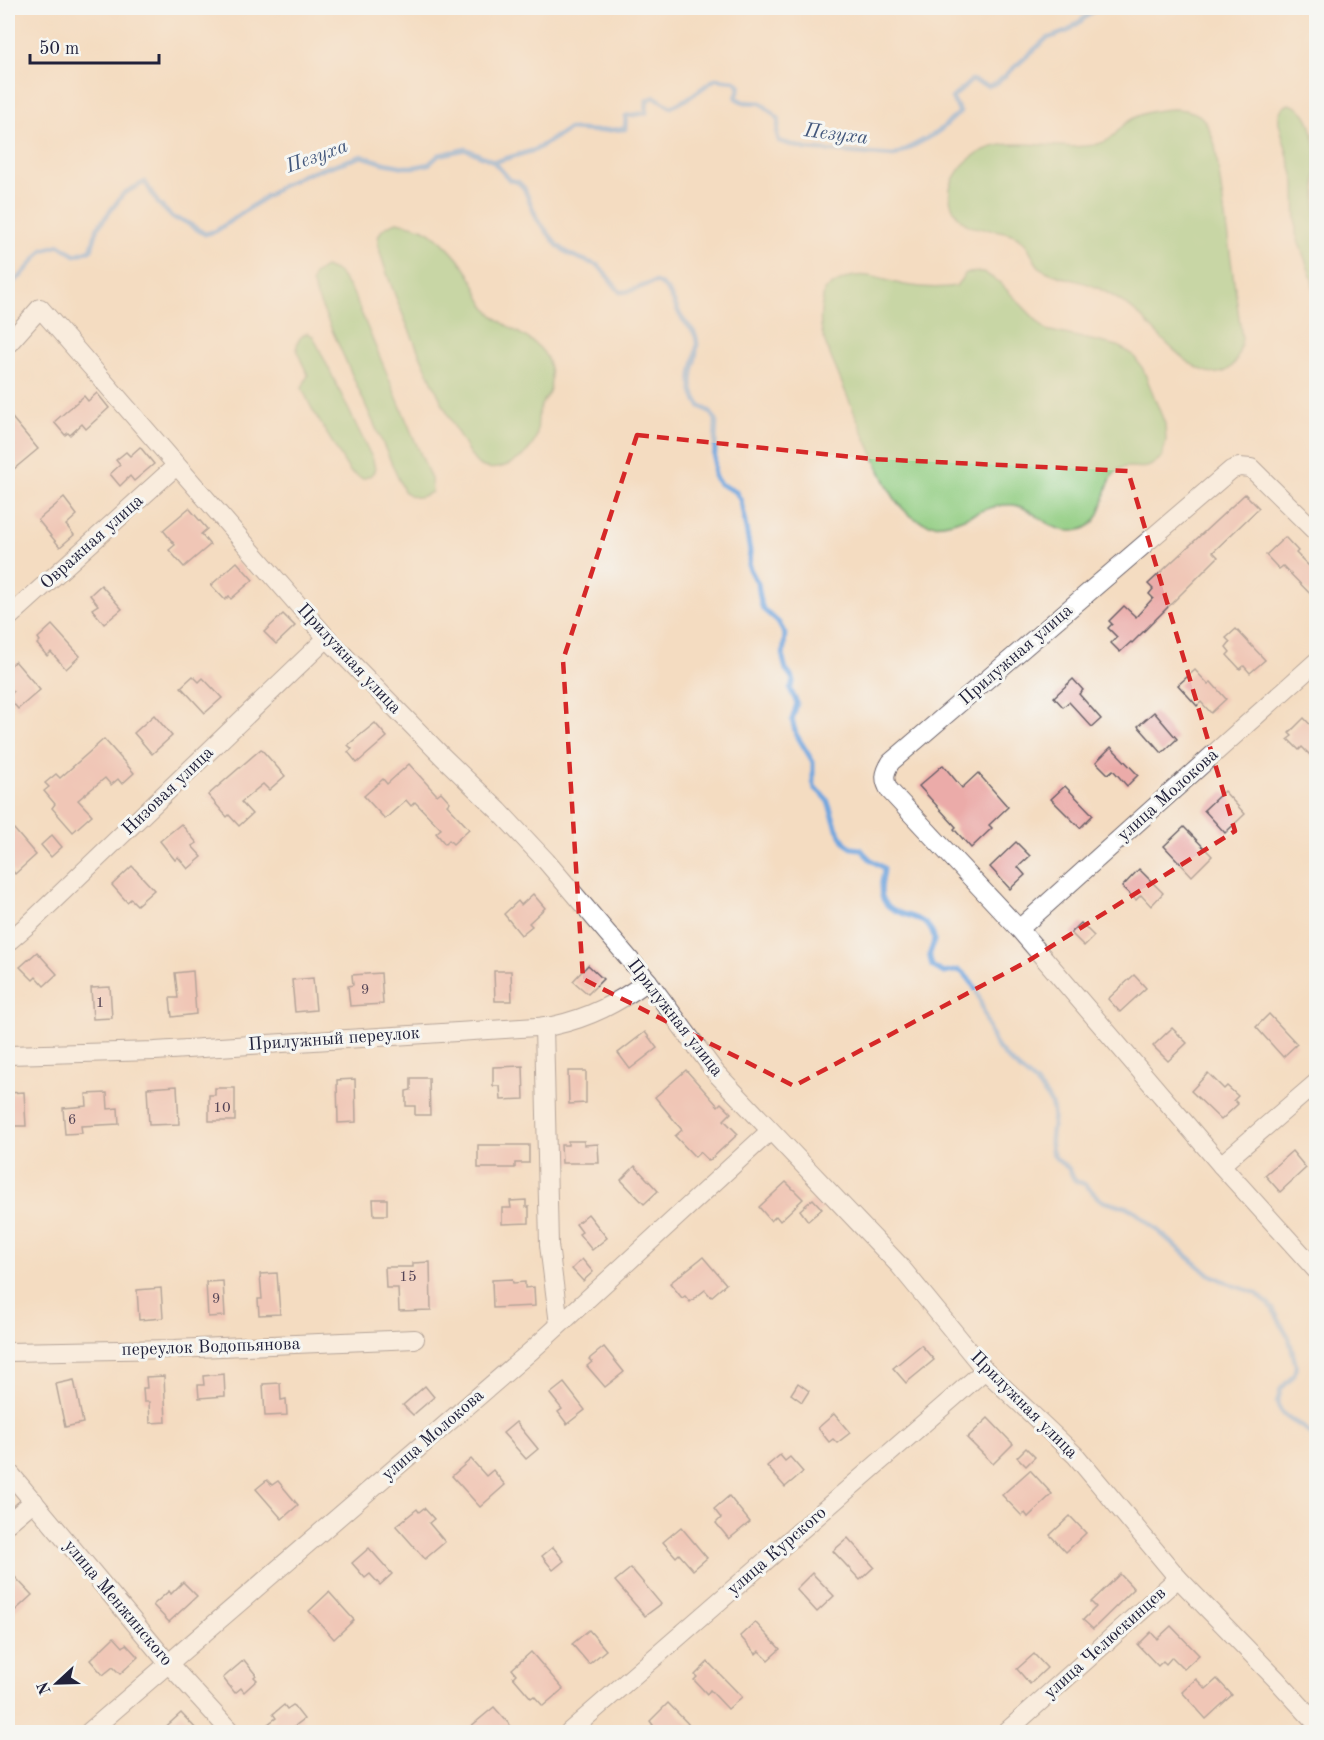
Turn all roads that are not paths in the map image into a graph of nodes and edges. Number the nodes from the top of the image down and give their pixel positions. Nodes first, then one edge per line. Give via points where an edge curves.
1 (8, 344) edge
2 (176, 466) junction
3 (1317, 532) edge
4 (8, 618) edge
5 (327, 638) junction
6 (1317, 662) edge
7 (1019, 929) junction
8 (8, 942) edge
9 (648, 981) junction
10 (544, 1026) junction
11 (8, 1055) edge
12 (1317, 1083) edge
13 (770, 1131) junction
14 (1221, 1165) junction
15 (1317, 1270) edge
16 (559, 1324) junction
17 (415, 1339) dead end
18 (8, 1352) edge
19 (985, 1370) junction
20 (8, 1471) edge
21 (34, 1501) junction
22 (8, 1523) edge
23 (1178, 1578) junction
24 (168, 1663) junction
25 (1317, 1723) edge
26 (89, 1732) edge
27 (231, 1732) edge
28 (569, 1732) edge
29 (1006, 1732) edge

1 - 2 street, Прилужная улица via 40,308
2 - 4 street, Овражная улица
2 - 5 street, Прилужная улица
3 - 7 street, Прилужная улица via 1251,468 1231,470 891,762 884,782 890,791
5 - 8 street, Низовая улица
5 - 9 street, Прилужная улица via 546,861
6 - 7 street, улица Молокова
7 - 14 street, Прилужная улица
9 - 10 street, Прилужный переулок via 619,1002 577,1021
9 - 13 street, Прилужная улица via 716,1073
10 - 11 street, Прилужный переулок via 155,1051
10 - 16 street via 549,1245
12 - 14 street
13 - 16 street, улица Молокова
13 - 19 street, Прилужная улица via 899,1265
14 - 15 street, Прилужная улица
16 - 24 street, улица Молокова
17 - 18 street, переулок Водопьянова
19 - 23 street, Прилужная улица via 1076,1456
19 - 28 street, улица Курского
20 - 21 street, улица Менжинского
21 - 22 street
21 - 24 street, улица Менжинского
23 - 25 street, Прилужная улица
23 - 29 street, улица Челюскинцев
24 - 26 street, улица Молокова
24 - 27 street, улица Менжинского

